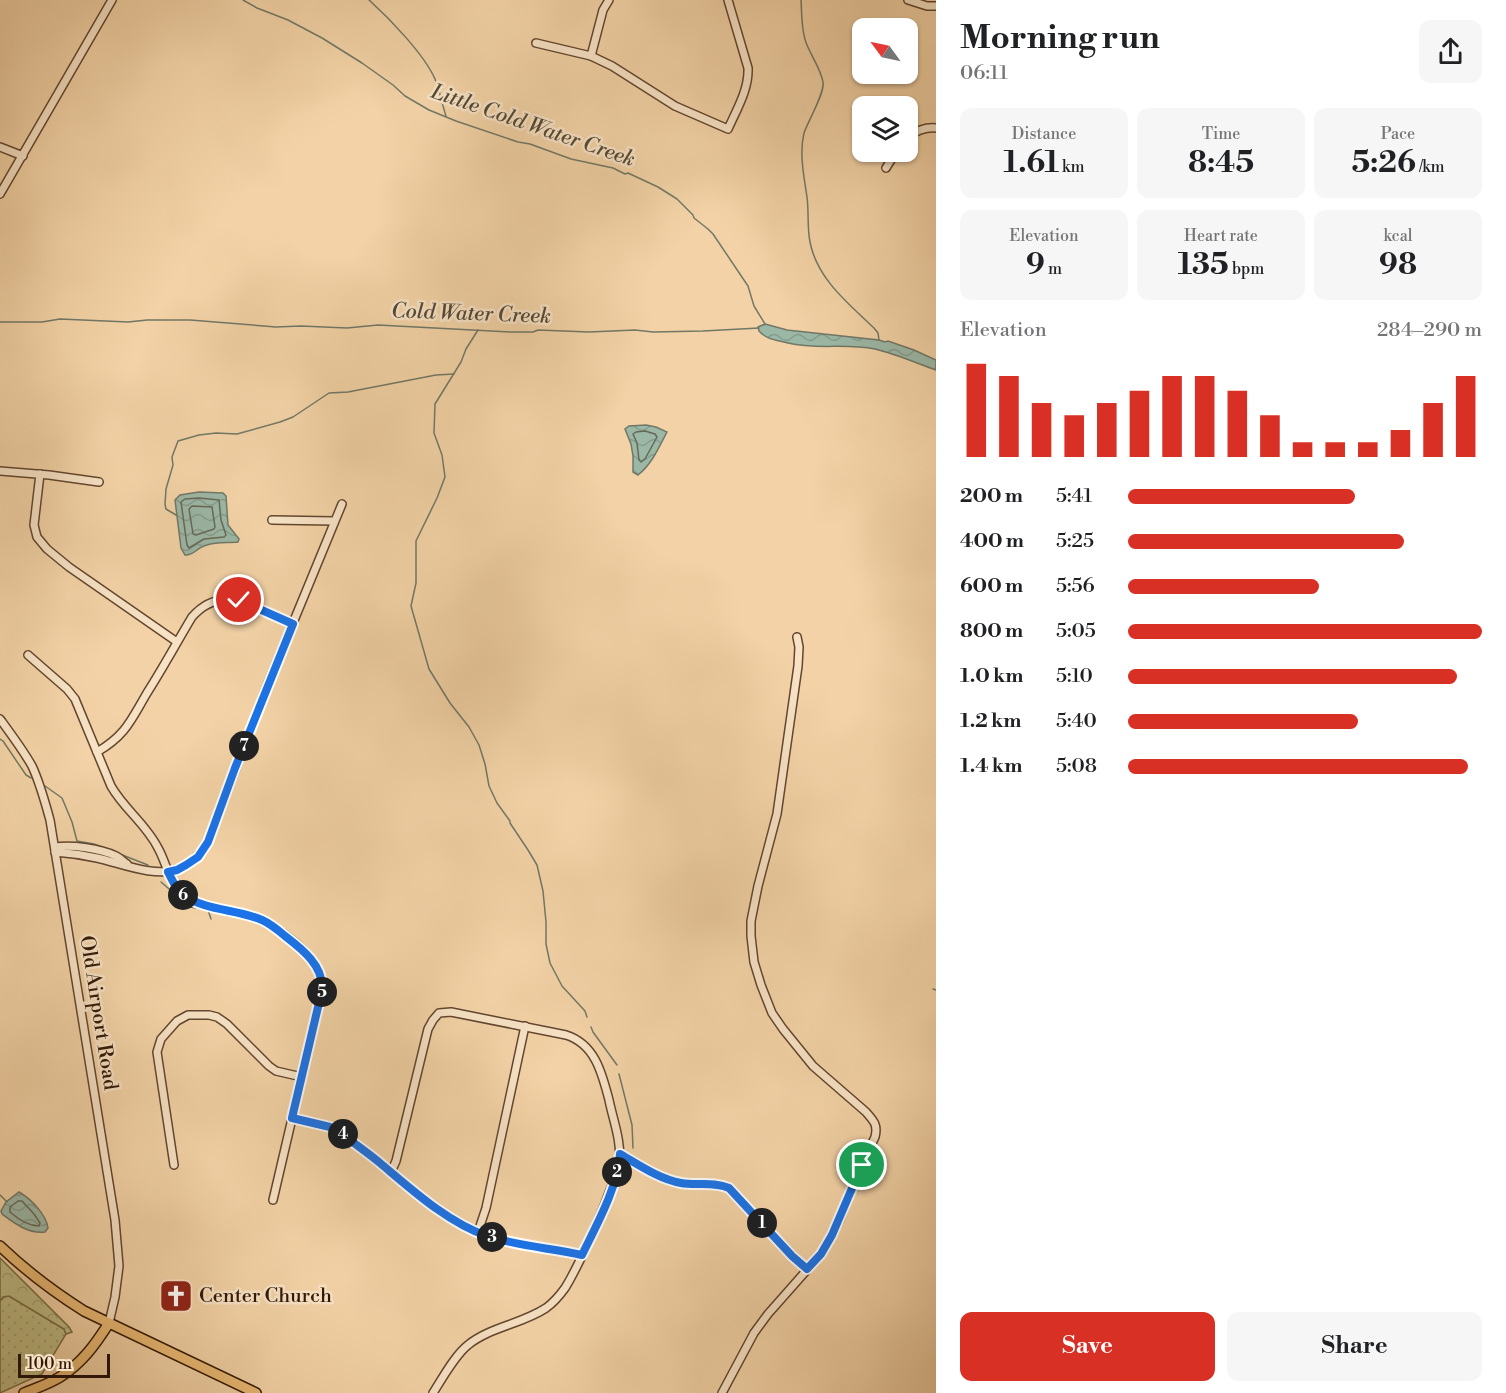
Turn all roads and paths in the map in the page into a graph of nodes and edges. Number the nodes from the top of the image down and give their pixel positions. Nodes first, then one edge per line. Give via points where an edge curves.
1 (112, 0) edge
2 (609, 0) edge
3 (728, 0) edge
4 (908, 0) edge
5 (936, 6) edge
6 (536, 43) dead end
7 (591, 56) junction
8 (936, 128) edge
9 (918, 131) edge
10 (0, 147) edge
11 (23, 156) junction
12 (890, 162) edge
13 (886, 168) dead end
14 (0, 194) edge
15 (0, 471) edge
16 (40, 474) junction
17 (99, 482) dead end
18 (342, 504) dead end
19 (272, 520) dead end
20 (334, 521) junction
21 (293, 624) junction
22 (797, 637) dead end
23 (177, 642) junction
24 (28, 655) dead end
25 (0, 719) edge
26 (97, 752) junction
27 (55, 849) junction
28 (168, 872) junction
29 (525, 1026) junction
30 (302, 1077) junction
31 (292, 1118) junction
32 (620, 1154) junction
33 (174, 1165) dead end
34 (391, 1172) junction
35 (273, 1200) dead end
36 (478, 1232) junction
37 (0, 1246) edge
38 (582, 1255) junction
39 (807, 1269) junction
40 (109, 1323) junction
41 (24, 1393) edge
42 (256, 1393) edge
43 (433, 1393) edge
44 (722, 1393) edge

1 - 11 street
2 - 7 street
3 - 7 street via 749,78 728,129 675,106
4 - 5 street
6 - 7 street
8 - 9 street
10 - 11 street
11 - 14 street
12 - 13 street
15 - 16 street
16 - 17 street
16 - 23 street via 34,525 37,537 69,567
18 - 20 street
19 - 20 street
20 - 21 street
21 - 23 street via 239,600 219,600 192,617
21 - 28 street via 208,842 198,857
22 - 39 street via 798,666 777,814 751,921 754,962 772,1013 783,1029 813,1066 866,1112 877,1130 832,1235
23 - 26 street via 121,735
24 - 26 street via 75,699
25 - 27 street, Old Airport Road via 32,767 50,820
26 - 28 street via 117,797 153,838
27 - 28 street via 67,846 102,852 117,856 129,866
27 - 40 street, Old Airport Road via 115,1220 119,1266
28 - 30 street via 185,896 268,923 296,944 316,966 323,983
29 - 32 street via 572,1036 589,1050 600,1069
29 - 34 street via 439,1013 428,1029
29 - 36 street
30 - 31 street
30 - 33 street via 276,1071 217,1017 188,1015 177,1021 161,1039 157,1052
31 - 34 street via 340,1132
31 - 35 street
32 - 38 street via 616,1176
32 - 39 street via 668,1180 729,1188
34 - 36 street via 454,1220
36 - 38 street via 512,1243
37 - 40 main road via 58,1294
38 - 43 street via 558,1296 529,1317 469,1344
39 - 44 street via 754,1333
40 - 41 main road via 81,1361 59,1378
40 - 42 main road

